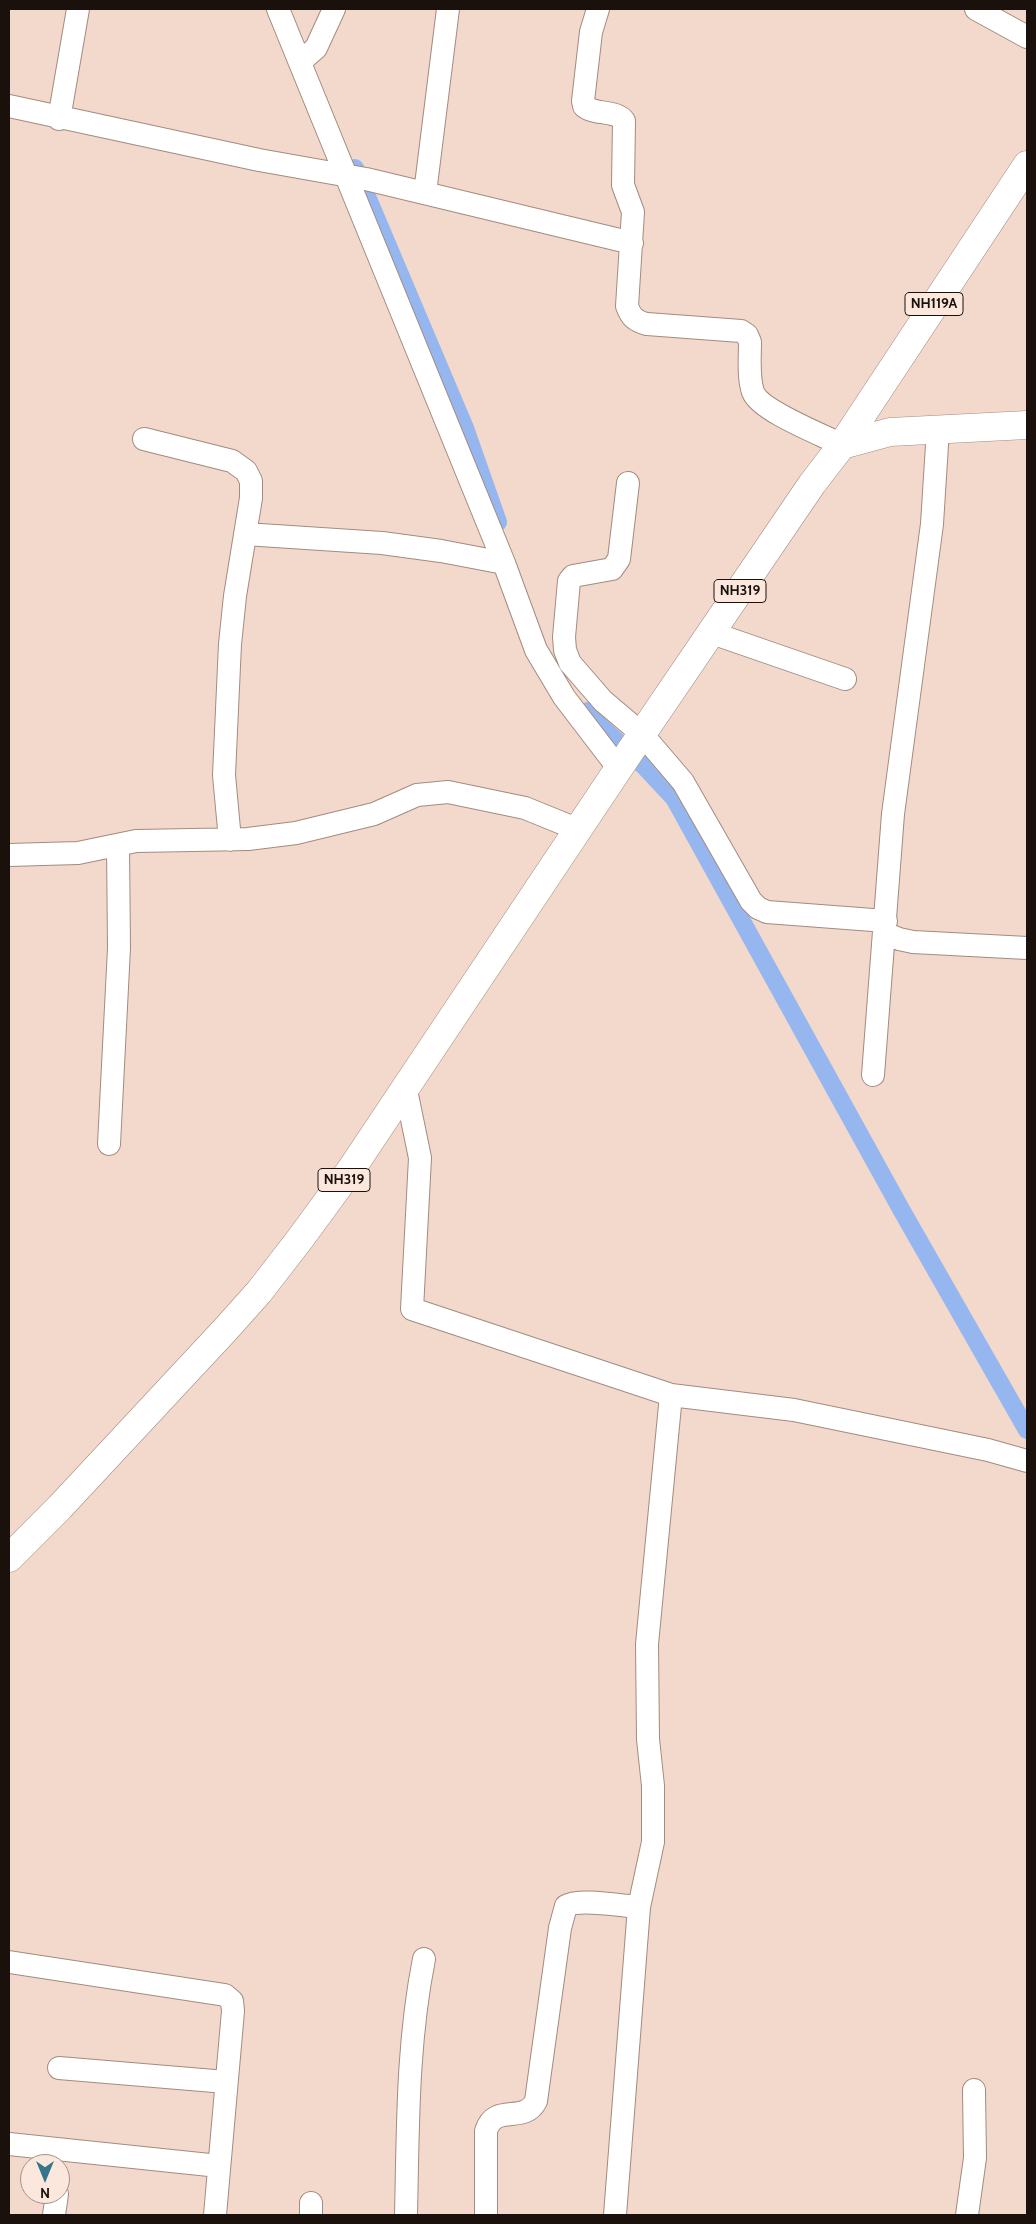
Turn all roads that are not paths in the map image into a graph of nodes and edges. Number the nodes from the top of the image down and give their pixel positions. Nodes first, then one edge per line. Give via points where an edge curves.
1 (78, 9) edge
2 (278, 9) edge
3 (334, 9) edge
4 (448, 9) edge
5 (598, 9) edge
6 (976, 9) edge
7 (1027, 38) edge
8 (307, 56) junction
9 (9, 106) edge
10 (59, 118) junction
11 (1027, 165) edge
12 (356, 177) junction
13 (425, 193) junction
14 (632, 243) junction
15 (1027, 424) edge
16 (938, 429) junction
17 (144, 439) dead end
18 (842, 445) junction
19 (628, 483) dead end
20 (245, 534) junction
21 (504, 564) junction
22 (712, 633) junction
23 (846, 680) dead end
24 (631, 750) junction
25 (579, 830) junction
26 (230, 840) junction
27 (118, 845) junction
28 (9, 855) edge
29 (885, 927) junction
30 (1027, 948) edge
31 (873, 1075) dead end
32 (406, 1090) junction
33 (109, 1144) dead end
34 (671, 1395) junction
35 (1027, 1462) edge
36 (9, 1558) edge
37 (639, 1907) junction
38 (424, 1959) dead end
39 (9, 1962) edge
40 (59, 2068) dead end
41 (226, 2082) junction
42 (974, 2090) dead end
43 (9, 2144) edge
44 (219, 2166) junction
45 (215, 2215) edge
46 (406, 2215) edge
47 (486, 2215) edge
48 (615, 2215) edge
49 (967, 2215) edge

1 - 10 street
2 - 8 street
3 - 8 street
4 - 13 street
5 - 14 street via 591,32 583,101 584,106 591,110 623,119 622,185 632,207
6 - 7 street
8 - 12 street
9 - 10 street
10 - 12 street
11 - 18 highway, NH119A
12 - 13 street
12 - 21 street
13 - 14 street
14 - 18 street via 627,306 630,316 647,324 747,335 754,395 776,412
15 - 16 highway
16 - 18 highway via 890,432
16 - 29 street via 932,524 893,814
17 - 20 street via 232,462 246,471 251,481 251,498
18 - 22 highway, NH319
19 - 24 street via 619,559 612,569 573,576 568,581 564,637 570,663 603,701
20 - 21 street via 382,542
20 - 26 street via 235,596 226,701 224,775
21 - 24 street via 528,631 564,697
22 - 23 street
22 - 24 highway, NH319
24 - 25 highway, NH319
24 - 29 street via 683,782 758,908 767,912
25 - 26 street via 525,808 448,792 417,795 374,814 320,829
25 - 32 highway, NH319
26 - 27 street via 136,841
27 - 28 street via 78,853
27 - 33 street via 119,948
29 - 30 street via 899,939 913,942
29 - 31 street
32 - 34 street via 420,1158 412,1309
32 - 36 highway, NH319 via 259,1292 176,1384
34 - 35 street via 794,1410 988,1450
34 - 37 street via 647,1644 654,1842
37 - 47 street via 582,1903 566,1906 560,1928 536,2101 532,2110 496,2116 489,2121 486,2131
37 - 48 street
38 - 46 street via 416,1999 409,2074
39 - 41 street via 225,1995 232,2001 233,2011
40 - 41 street
41 - 44 street
42 - 49 street via 974,2158
43 - 44 street
44 - 45 street

